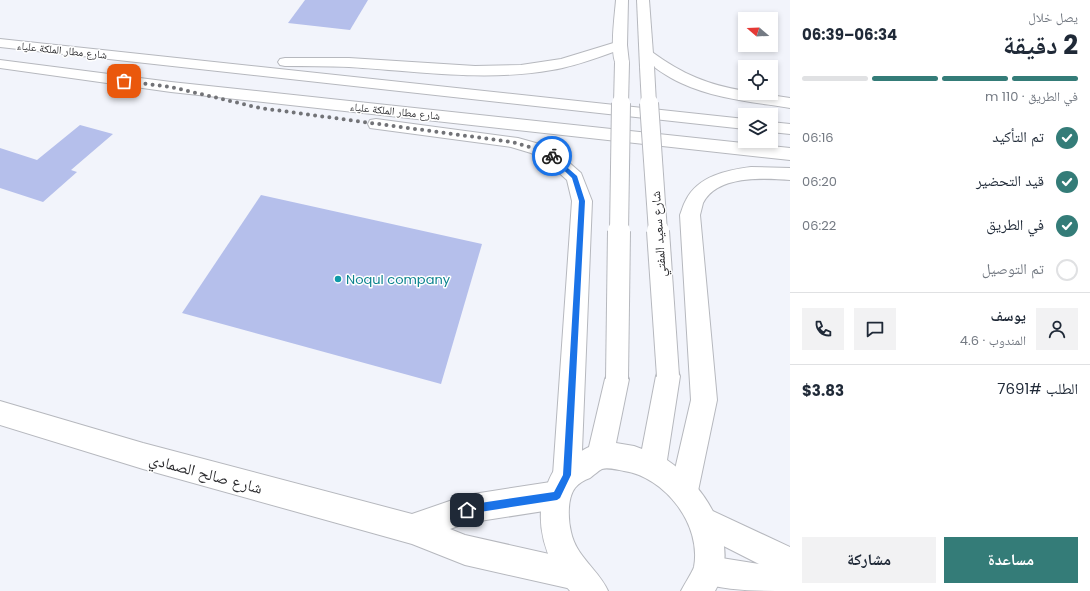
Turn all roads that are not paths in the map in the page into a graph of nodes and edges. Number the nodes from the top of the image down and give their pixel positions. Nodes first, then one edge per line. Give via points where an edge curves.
1 (622, 0) edge
2 (643, 0) edge
3 (0, 43) edge
4 (621, 54) junction
5 (647, 61) junction
6 (0, 64) edge
7 (197, 64) junction
8 (171, 87) junction
9 (790, 103) edge
10 (738, 123) edge
11 (778, 128) edge
12 (790, 129) edge
13 (790, 154) edge
14 (790, 174) edge
15 (0, 413) edge
16 (600, 456) junction
17 (652, 466) junction
18 (562, 485) junction
19 (684, 491) junction
20 (702, 520) junction
21 (412, 529) junction
22 (790, 563) edge
23 (703, 581) edge
24 (790, 584) edge
25 (584, 585) edge

1 - 4 main road
2 - 5 main road, شارع سعيد المفتي
3 - 7 main road, شارع مطار الملكة علياء
4 - 7 main road via 524,70 320,62
4 - 16 main road, bridge via 617,379
5 - 9 main road via 702,86
5 - 17 main road, شارع سعيد المفتي, bridge via 668,376
6 - 8 main road, شارع مطار الملكة علياء
7 - 10 main road, شارع مطار الملكة علياء
8 - 13 main road, شارع مطار الملكة علياء
8 - 18 main road via 260,108 512,142 551,156 575,177 582,201
11 - 12 main road
14 - 19 main road via 757,172 737,175 712,185 695,201 690,215 704,400
15 - 21 main road, شارع صالح الصمادي via 143,456
16 - 17 main road via 626,457
16 - 18 main road
17 - 19 main road
18 - 21 main road via 467,510
18 - 25 main road via 554,521 561,548
19 - 20 main road
20 - 22 main road
20 - 23 main road via 709,545
21 - 25 main road, شارع صالح الصمادي via 465,550
23 - 24 main road

